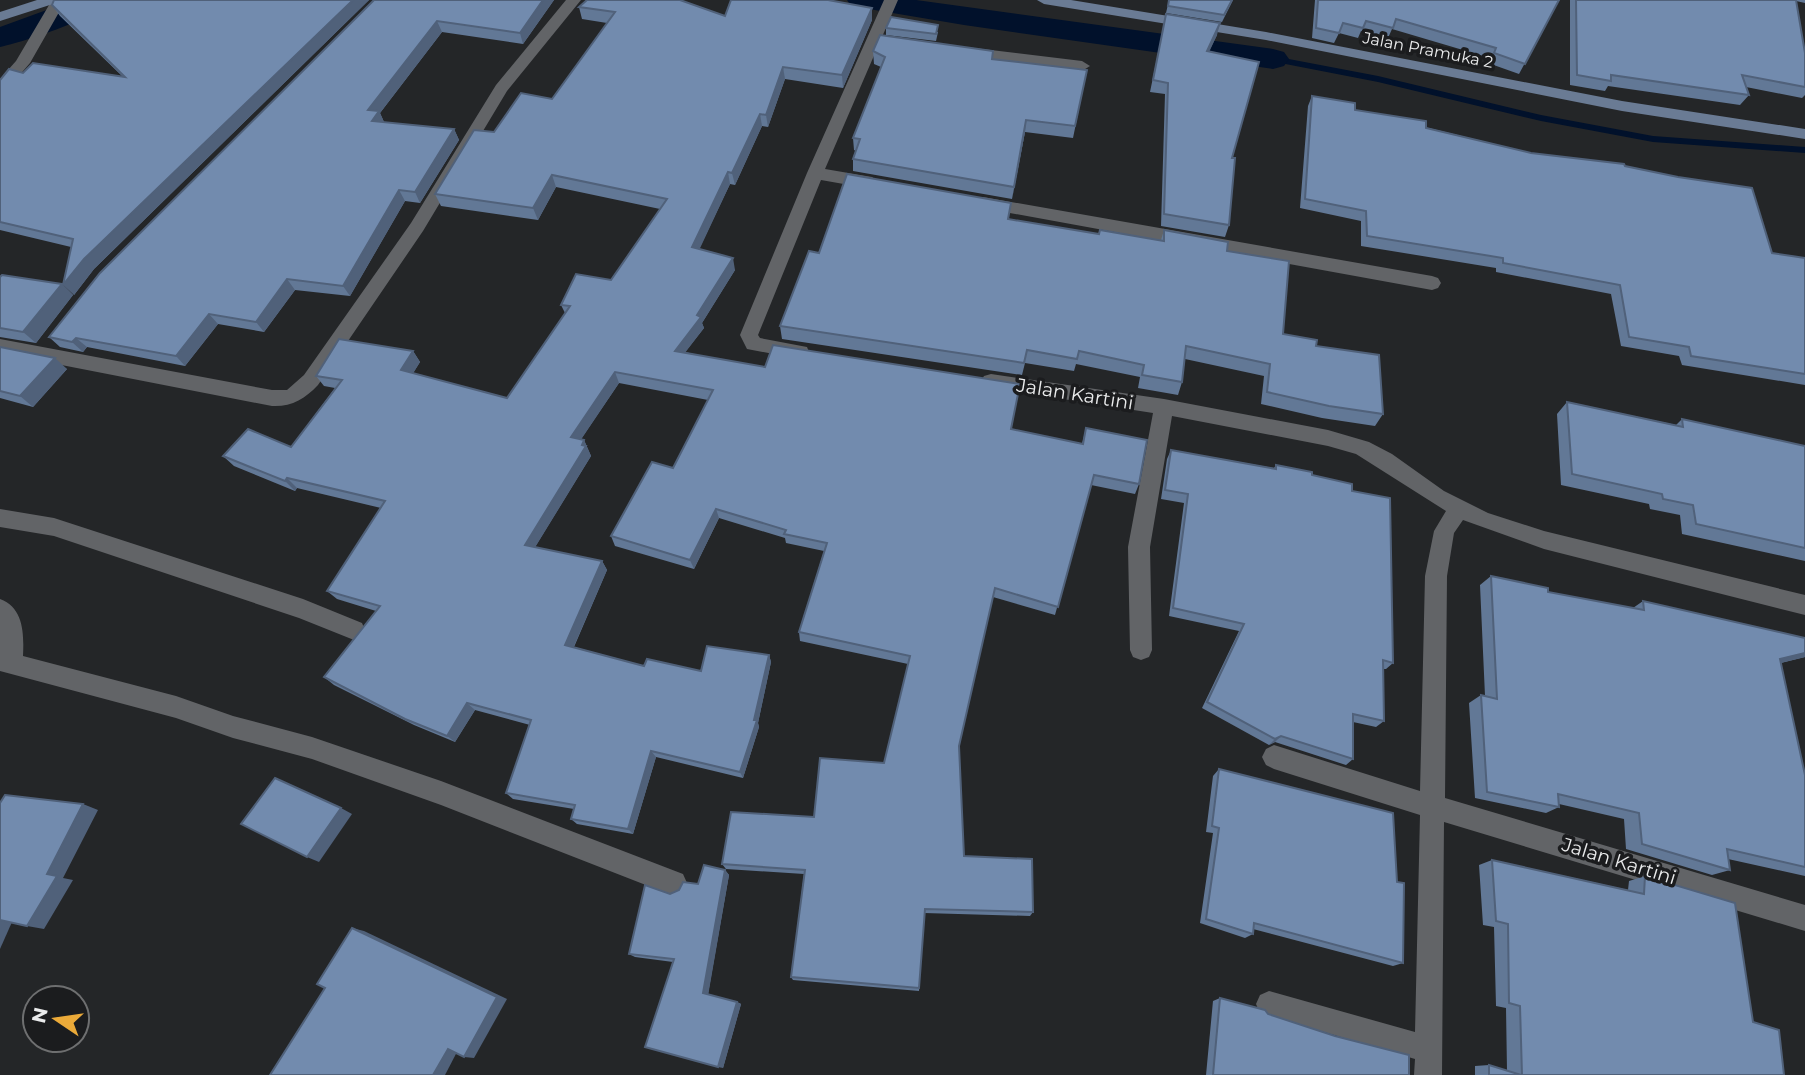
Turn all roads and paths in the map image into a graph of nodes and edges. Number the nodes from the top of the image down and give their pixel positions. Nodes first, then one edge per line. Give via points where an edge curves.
1 (59, 0) edge
2 (574, 0) edge
3 (1044, 0) edge
4 (889, 5) edge
5 (50, 6) edge
6 (0, 17) edge
7 (951, 50) edge
8 (1082, 66) edge
9 (0, 89) edge
10 (1805, 134) edge
11 (815, 173) junction
12 (895, 187) edge
13 (961, 199) edge
14 (1432, 283) dead end
15 (56, 334) edge
16 (0, 346) edge
17 (41, 354) junction
18 (815, 354) edge
19 (976, 378) edge
20 (1164, 407) junction
21 (1458, 510) junction
22 (0, 517) edge
23 (1805, 605) edge
24 (0, 609) edge
25 (354, 631) dead end
26 (1141, 650) dead end
27 (5, 661) edge
28 (1274, 757) edge
29 (1432, 805) junction
30 (674, 883) dead end
31 (1805, 918) edge
32 (1269, 1004) dead end
33 (1428, 1062) edge

1 - 5 street
2 - 17 street via 502,88 417,227 295,396 272,398
3 - 10 main road, Jalan Pramuka 2 via 1266,36 1622,106
4 - 11 street via 879,41
5 - 6 main road
5 - 9 street via 22,63
7 - 8 street
11 - 12 street
11 - 18 street via 749,335 754,344
13 - 14 street
15 - 17 street
16 - 17 street
19 - 20 street, Jalan Kartini
20 - 21 street, Jalan Kartini via 1298,431 1362,448
20 - 26 street via 1139,547
21 - 23 street, Jalan Kartini via 1544,540
21 - 29 street via 1444,531 1436,576
22 - 25 street via 54,527 303,608
24 - 27 street via 13,627
27 - 30 street via 312,748
28 - 29 street, Jalan Kartini
29 - 31 street, Jalan Kartini
29 - 33 street
32 - 33 street

